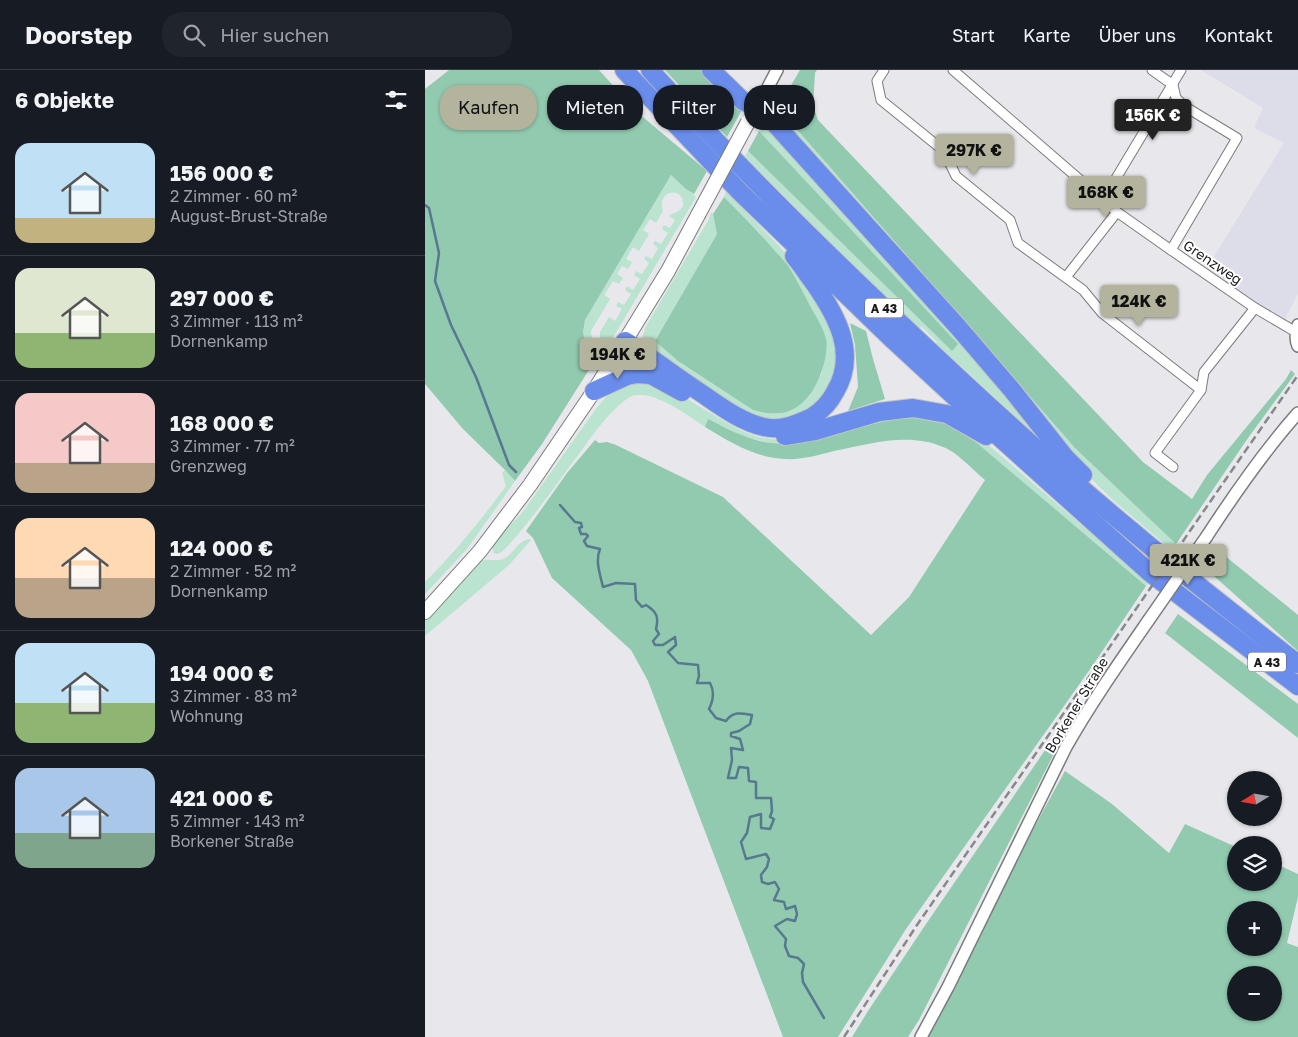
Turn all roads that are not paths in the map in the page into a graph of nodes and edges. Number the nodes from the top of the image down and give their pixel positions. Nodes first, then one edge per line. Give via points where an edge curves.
1 (624, 70) edge
2 (650, 70) edge
3 (711, 70) edge
4 (777, 70) edge
5 (884, 70) edge
6 (953, 70) edge
7 (1152, 70) edge
8 (1181, 70) edge
9 (769, 85) edge
10 (1173, 85) junction
11 (744, 103) edge
12 (744, 130) edge
13 (780, 130) edge
14 (740, 192) junction
15 (1103, 200) junction
16 (1117, 212) junction
17 (1171, 250) junction
18 (1067, 277) junction
19 (1255, 308) junction
20 (1297, 329) edge
21 (1298, 346) edge
22 (621, 347) junction
23 (651, 375) junction
24 (1201, 390) junction
25 (594, 391) junction
26 (1298, 413) edge
27 (1173, 467) dead end
28 (1039, 473) junction
29 (1132, 532) junction
30 (425, 612) edge
31 (1298, 664) edge
32 (1298, 686) edge
33 (921, 1037) edge

1 - 14 highway, A 43
2 - 29 highway, A 43 via 865,290
3 - 11 highway
4 - 9 street
5 - 18 street via 877,81 881,100 944,151 956,176 1010,220 1018,243
6 - 15 street, Grenzweg
7 - 10 street
8 - 10 street
10 - 15 street
10 - 17 street via 1176,98 1184,106 1237,138
12 - 22 main road, bridge via 668,271
13 - 29 highway via 1013,390 1065,457 1106,496
14 - 22 highway via 798,261 837,320 845,354 840,384 832,398 817,414 798,424 766,428 747,422
14 - 28 highway, A 43 via 901,348
15 - 16 street, Grenzweg
16 - 17 street, Grenzweg
16 - 18 street
17 - 19 street, Grenzweg
18 - 24 street via 1102,313
19 - 20 street, Grenzweg
19 - 24 street via 1204,372
20 - 21 street
22 - 23 highway
22 - 25 main road
23 - 25 highway via 627,376
23 - 28 highway via 742,426 764,434 783,436 815,431 879,412 913,408 947,414 978,430
24 - 27 street via 1155,453
25 - 30 main road via 507,517
26 - 33 street, Borkener Straße, bridge via 1255,466 1105,683 1065,747
28 - 32 highway, A 43 via 1149,572
29 - 31 highway, A 43

